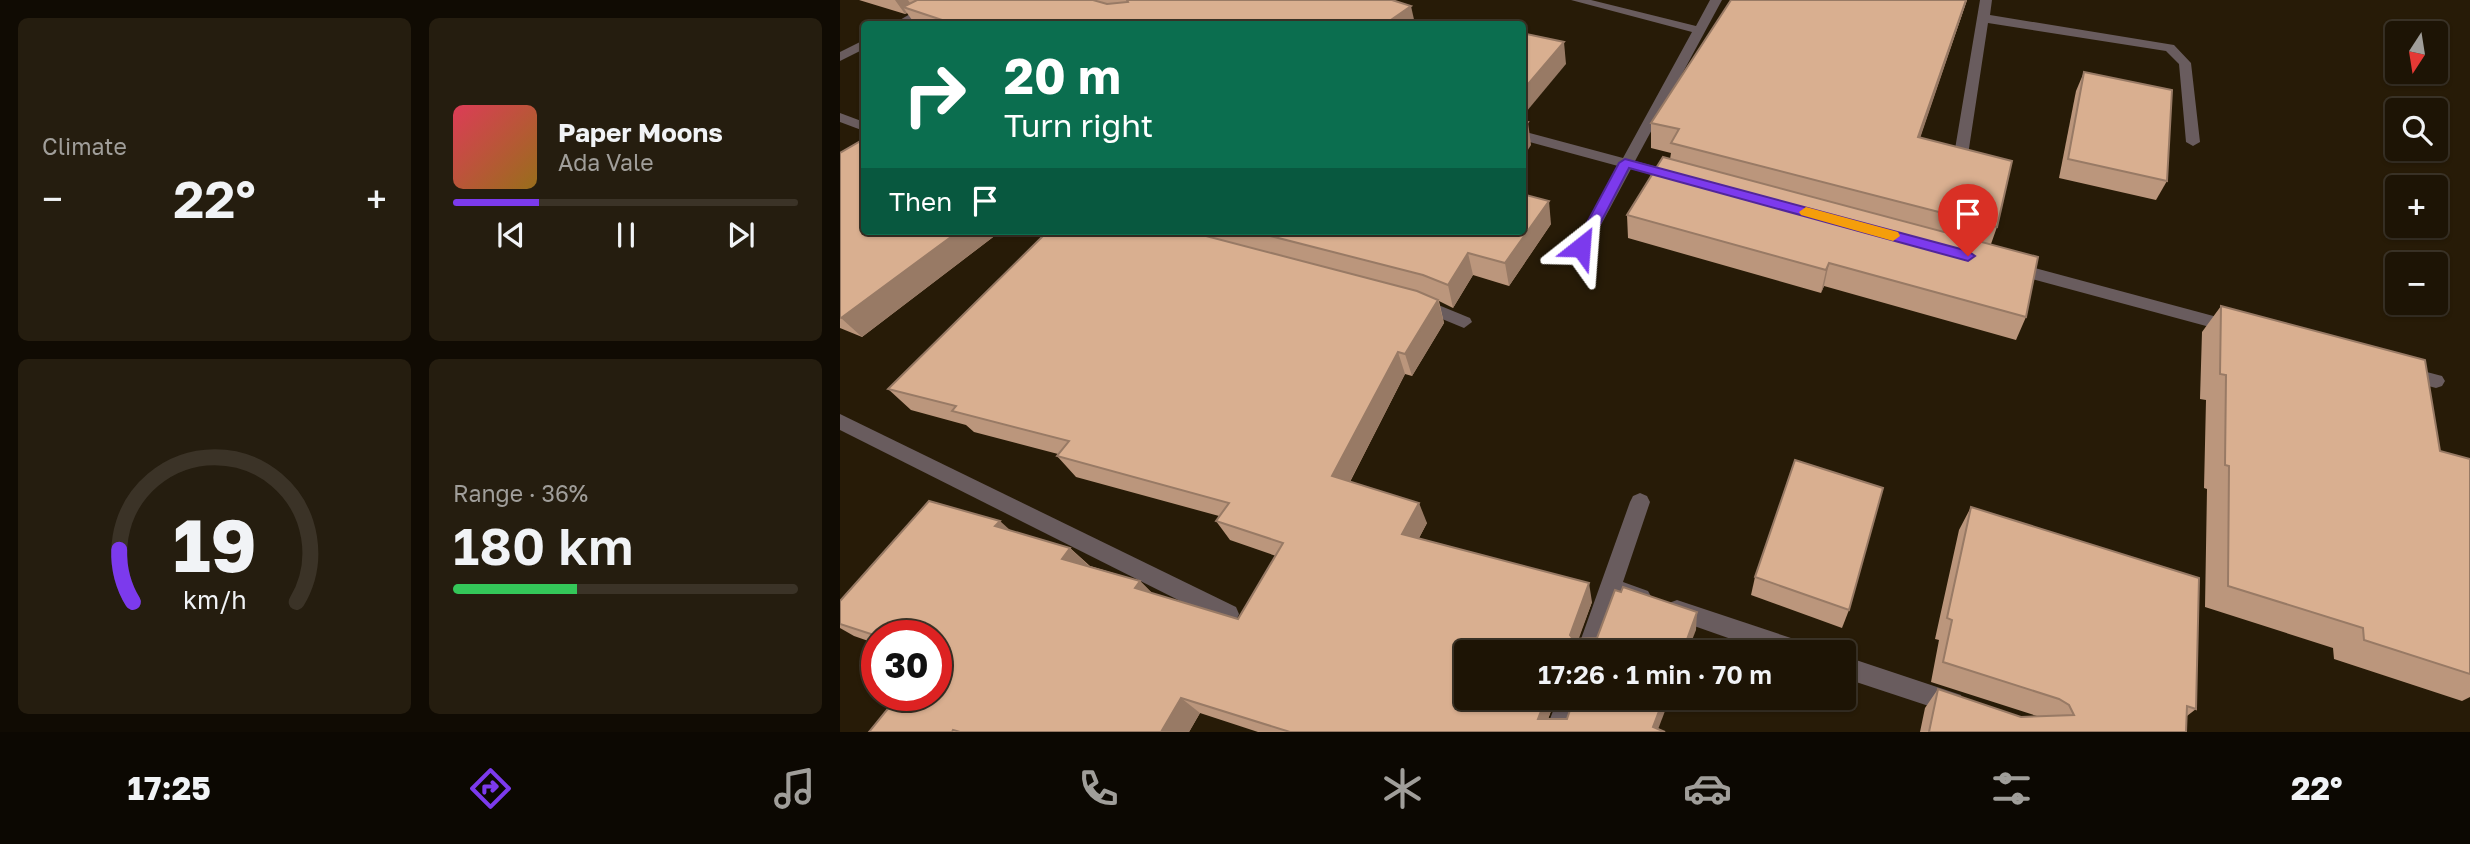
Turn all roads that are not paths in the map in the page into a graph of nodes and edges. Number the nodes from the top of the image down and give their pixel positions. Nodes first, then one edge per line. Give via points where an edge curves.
1 (943, 0) edge
2 (1577, 0) edge
3 (1716, 0) edge
4 (1986, 0) edge
5 (1983, 18) junction
6 (904, 21) edge
7 (1698, 30) junction
8 (861, 46) edge
9 (840, 57) edge
10 (840, 117) edge
11 (861, 126) edge
12 (1526, 136) edge
13 (2193, 142) dead end
14 (1961, 155) edge
15 (1625, 163) junction
16 (1692, 181) edge
17 (1581, 247) dead end
18 (1999, 265) edge
19 (1403, 299) edge
20 (1464, 322) dead end
21 (2251, 332) edge
22 (2383, 367) edge
23 (2436, 381) dead end
24 (840, 421) edge
25 (1640, 502) dead end
26 (1611, 588) junction
27 (1228, 614) edge
28 (1592, 640) edge
29 (1765, 640) edge
30 (1856, 671) edge
31 (1565, 710) edge
32 (1975, 710) edge
33 (1557, 732) edge

1 - 6 street
2 - 7 street
3 - 7 street
4 - 5 street
5 - 13 street via 2169,48 2185,63
5 - 14 street
7 - 15 street
8 - 9 street
10 - 11 street
12 - 15 street
15 - 16 street
15 - 17 street
18 - 21 street
19 - 20 street
22 - 23 street
24 - 27 street
25 - 26 street
26 - 28 street
26 - 29 street
30 - 32 street
31 - 33 street

